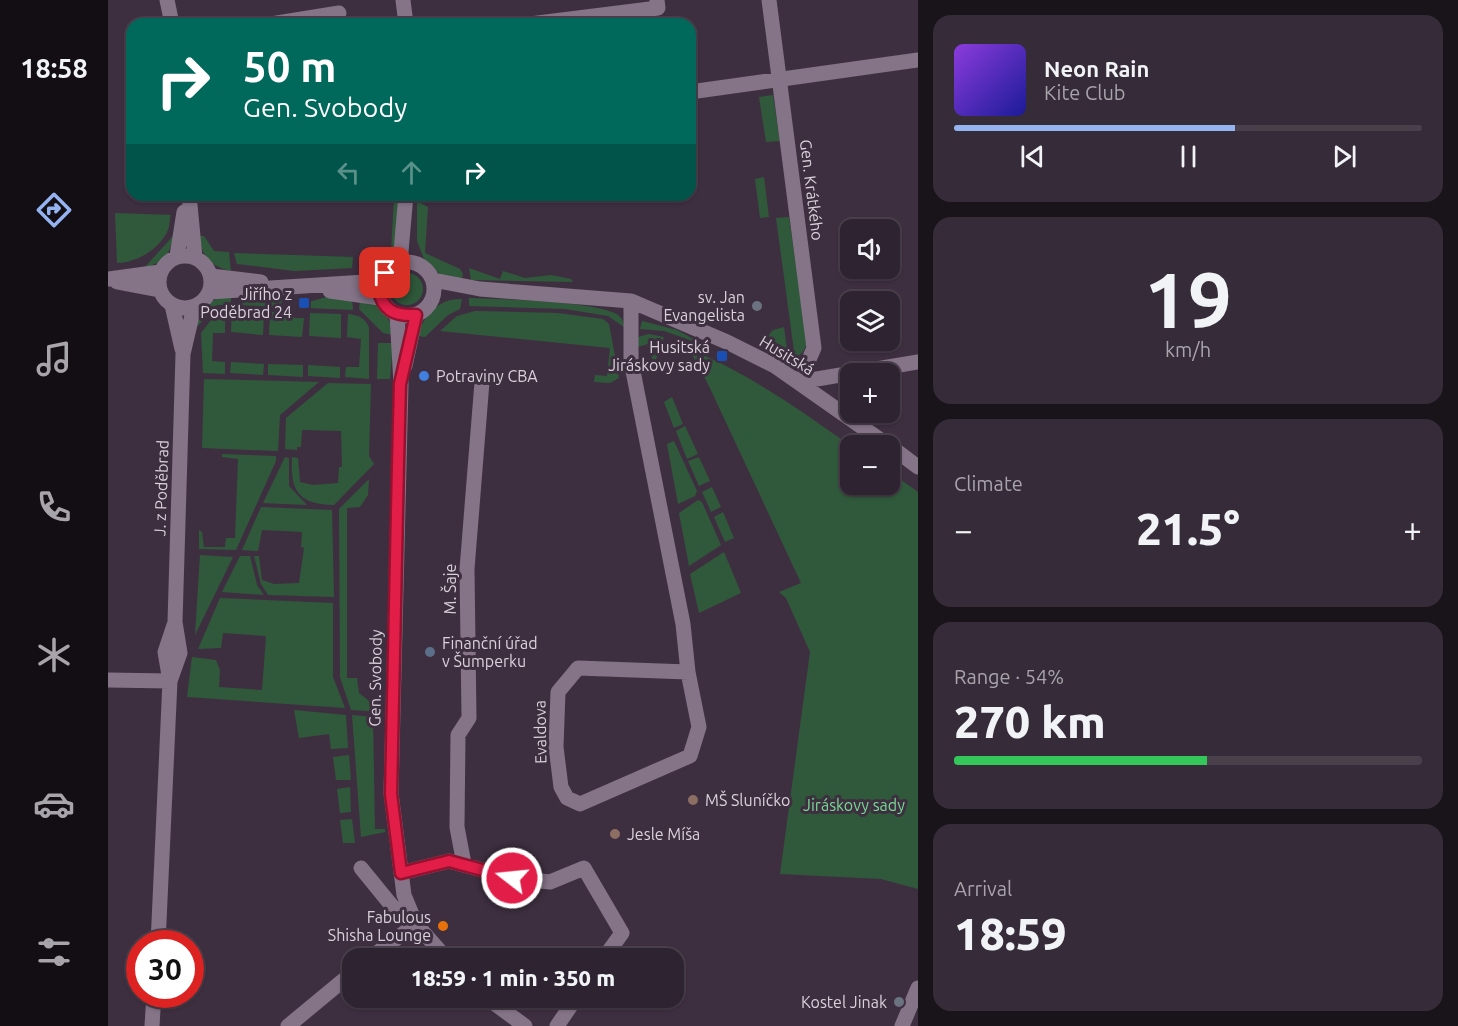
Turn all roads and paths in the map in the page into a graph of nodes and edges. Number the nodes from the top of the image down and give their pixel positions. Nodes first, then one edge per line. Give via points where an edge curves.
1 (167, 0) edge
2 (403, 0) edge
3 (657, 0) edge
4 (769, 0) edge
5 (339, 14) dead end
6 (171, 18) edge
7 (312, 18) edge
8 (405, 18) edge
9 (578, 18) edge
10 (918, 60) edge
11 (781, 80) junction
12 (696, 91) edge
13 (187, 201) edge
14 (189, 201) edge
15 (406, 201) edge
16 (405, 224) junction
17 (177, 256) junction
18 (195, 257) junction
19 (400, 263) junction
20 (417, 264) junction
21 (160, 272) junction
22 (211, 276) junction
23 (108, 279) edge
24 (433, 280) junction
25 (381, 281) junction
26 (294, 286) junction
27 (480, 289) junction
28 (159, 290) junction
29 (209, 292) junction
30 (434, 296) junction
31 (380, 298) junction
32 (631, 301) junction
33 (172, 305) junction
34 (194, 307) junction
35 (397, 315) junction
36 (416, 315) junction
37 (183, 354) junction
38 (918, 362) edge
39 (482, 382) dead end
40 (799, 382) junction
41 (400, 384) junction
42 (874, 435) edge
43 (900, 454) edge
44 (918, 467) edge
45 (688, 672) junction
46 (108, 680) edge
47 (170, 681) junction
48 (464, 864) junction
49 (361, 868) dead end
50 (401, 873) junction
51 (416, 924) junction
52 (159, 930) edge
53 (384, 948) edge
54 (437, 948) edge
55 (611, 948) edge
56 (342, 981) edge
57 (918, 988) edge
58 (153, 1008) edge
59 (501, 1008) edge
60 (569, 1008) edge
61 (152, 1026) edge
62 (288, 1026) edge
63 (525, 1026) edge
64 (557, 1026) edge
65 (902, 1026) edge

1 - 6 street
2 - 8 street
3 - 9 street via 658,8
4 - 11 street, Gen. Krátkého
5 - 7 street
10 - 11 street
11 - 12 street
11 - 40 street, Gen. Krátkého via 814,348
13 - 17 street
14 - 18 street
15 - 16 street
16 - 19 street
16 - 20 street
17 - 18 street
17 - 21 street
18 - 22 street
19 - 20 street
19 - 25 street via 385,273
20 - 24 street
21 - 23 street
21 - 28 street
22 - 26 street
22 - 29 street
23 - 28 street
24 - 27 street, Husitská
24 - 30 street
25 - 26 street
25 - 31 street
26 - 29 street
26 - 31 street
27 - 30 street, Husitská
27 - 32 street, Husitská
28 - 33 street, J. z Poděbrad
29 - 34 street
30 - 36 street via 430,305
31 - 35 street
32 - 40 street, Husitská via 727,342
32 - 45 street, Evaldova via 631,361 683,624
33 - 34 street
33 - 37 street, J. z Poděbrad
34 - 37 street, J. z Poděbrad
35 - 36 street
35 - 41 street, Gen. Svobody
36 - 41 street, Gen. Svobody
37 - 47 street, J. z Poděbrad via 175,622 165,652
38 - 40 street
39 - 48 street, M. Šaje via 467,569 469,718 458,735 457,826
40 - 42 street, Husitská
41 - 50 street, Gen. Svobody via 391,794
43 - 44 street, Husitská
45 - 45 street, Evaldova via 699,727 690,756 580,804 567,798 561,787 556,747 558,692 578,668
46 - 47 street
47 - 52 street, J. z Poděbrad
48 - 50 street via 449,861
48 - 55 street via 512,878 550,882 584,868 622,933
49 - 51 street via 392,906
50 - 51 street, Gen. Svobody via 404,895
51 - 53 street
51 - 54 street, Gen. Svobody
56 - 62 street
57 - 65 street
58 - 61 street
59 - 63 street
60 - 64 street

